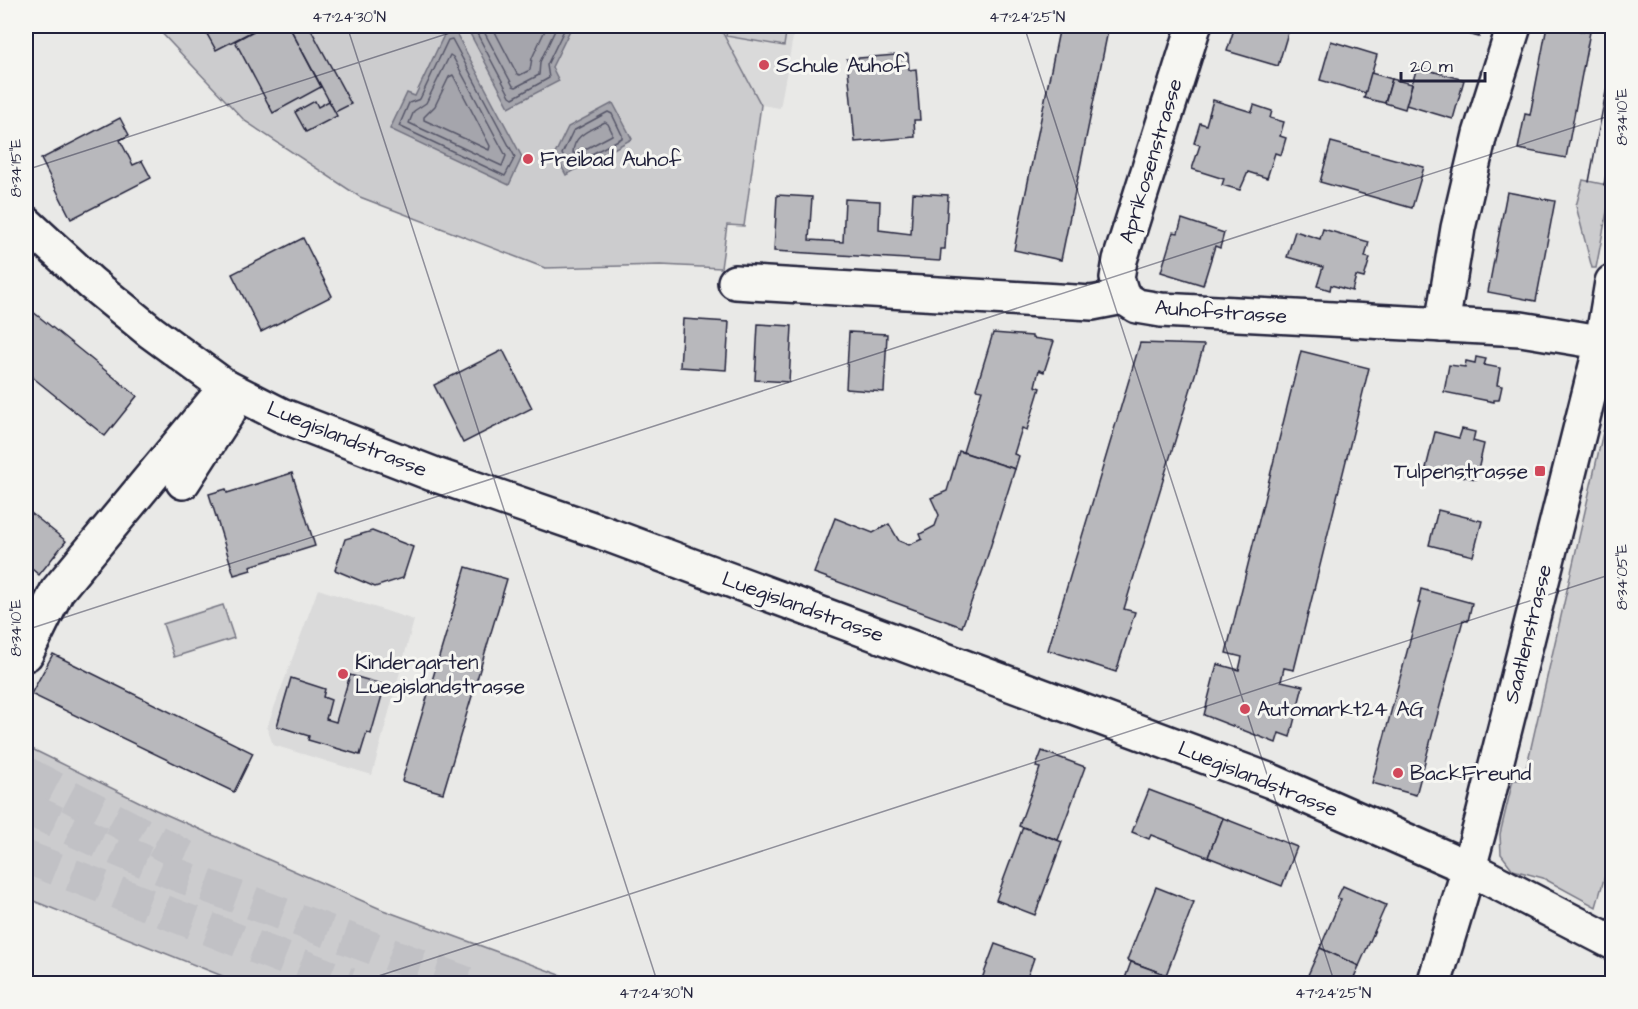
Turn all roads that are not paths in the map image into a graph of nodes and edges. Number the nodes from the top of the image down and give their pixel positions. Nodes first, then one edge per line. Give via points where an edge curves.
1 (1194, 26) edge
2 (1515, 26) edge
3 (26, 223) edge
4 (735, 282) dead end
5 (1612, 282) edge
6 (1123, 297) junction
7 (1442, 325) junction
8 (1607, 343) edge
9 (234, 391) junction
10 (183, 482) dead end
11 (26, 654) edge
12 (1469, 868) junction
13 (1612, 942) edge
14 (1434, 984) edge

1 - 6 street, Aprikosenstrasse via 1120,260 1117,278
2 - 7 street via 1480,134 1458,228
3 - 9 street, Luegislandstrasse via 150,332
4 - 6 street via 1092,303
5 - 8 street, Saatlenstrasse
6 - 7 street, Auhofstrasse via 1137,306 1161,310
7 - 8 street, Auhofstrasse via 1521,329
8 - 12 street, Saatlenstrasse
9 - 10 street via 231,407
9 - 11 street via 57,591
9 - 12 street, Luegislandstrasse via 281,415 433,474 601,532 1271,781
12 - 13 street, Luegislandstrasse
12 - 14 street, Saatlenstrasse

